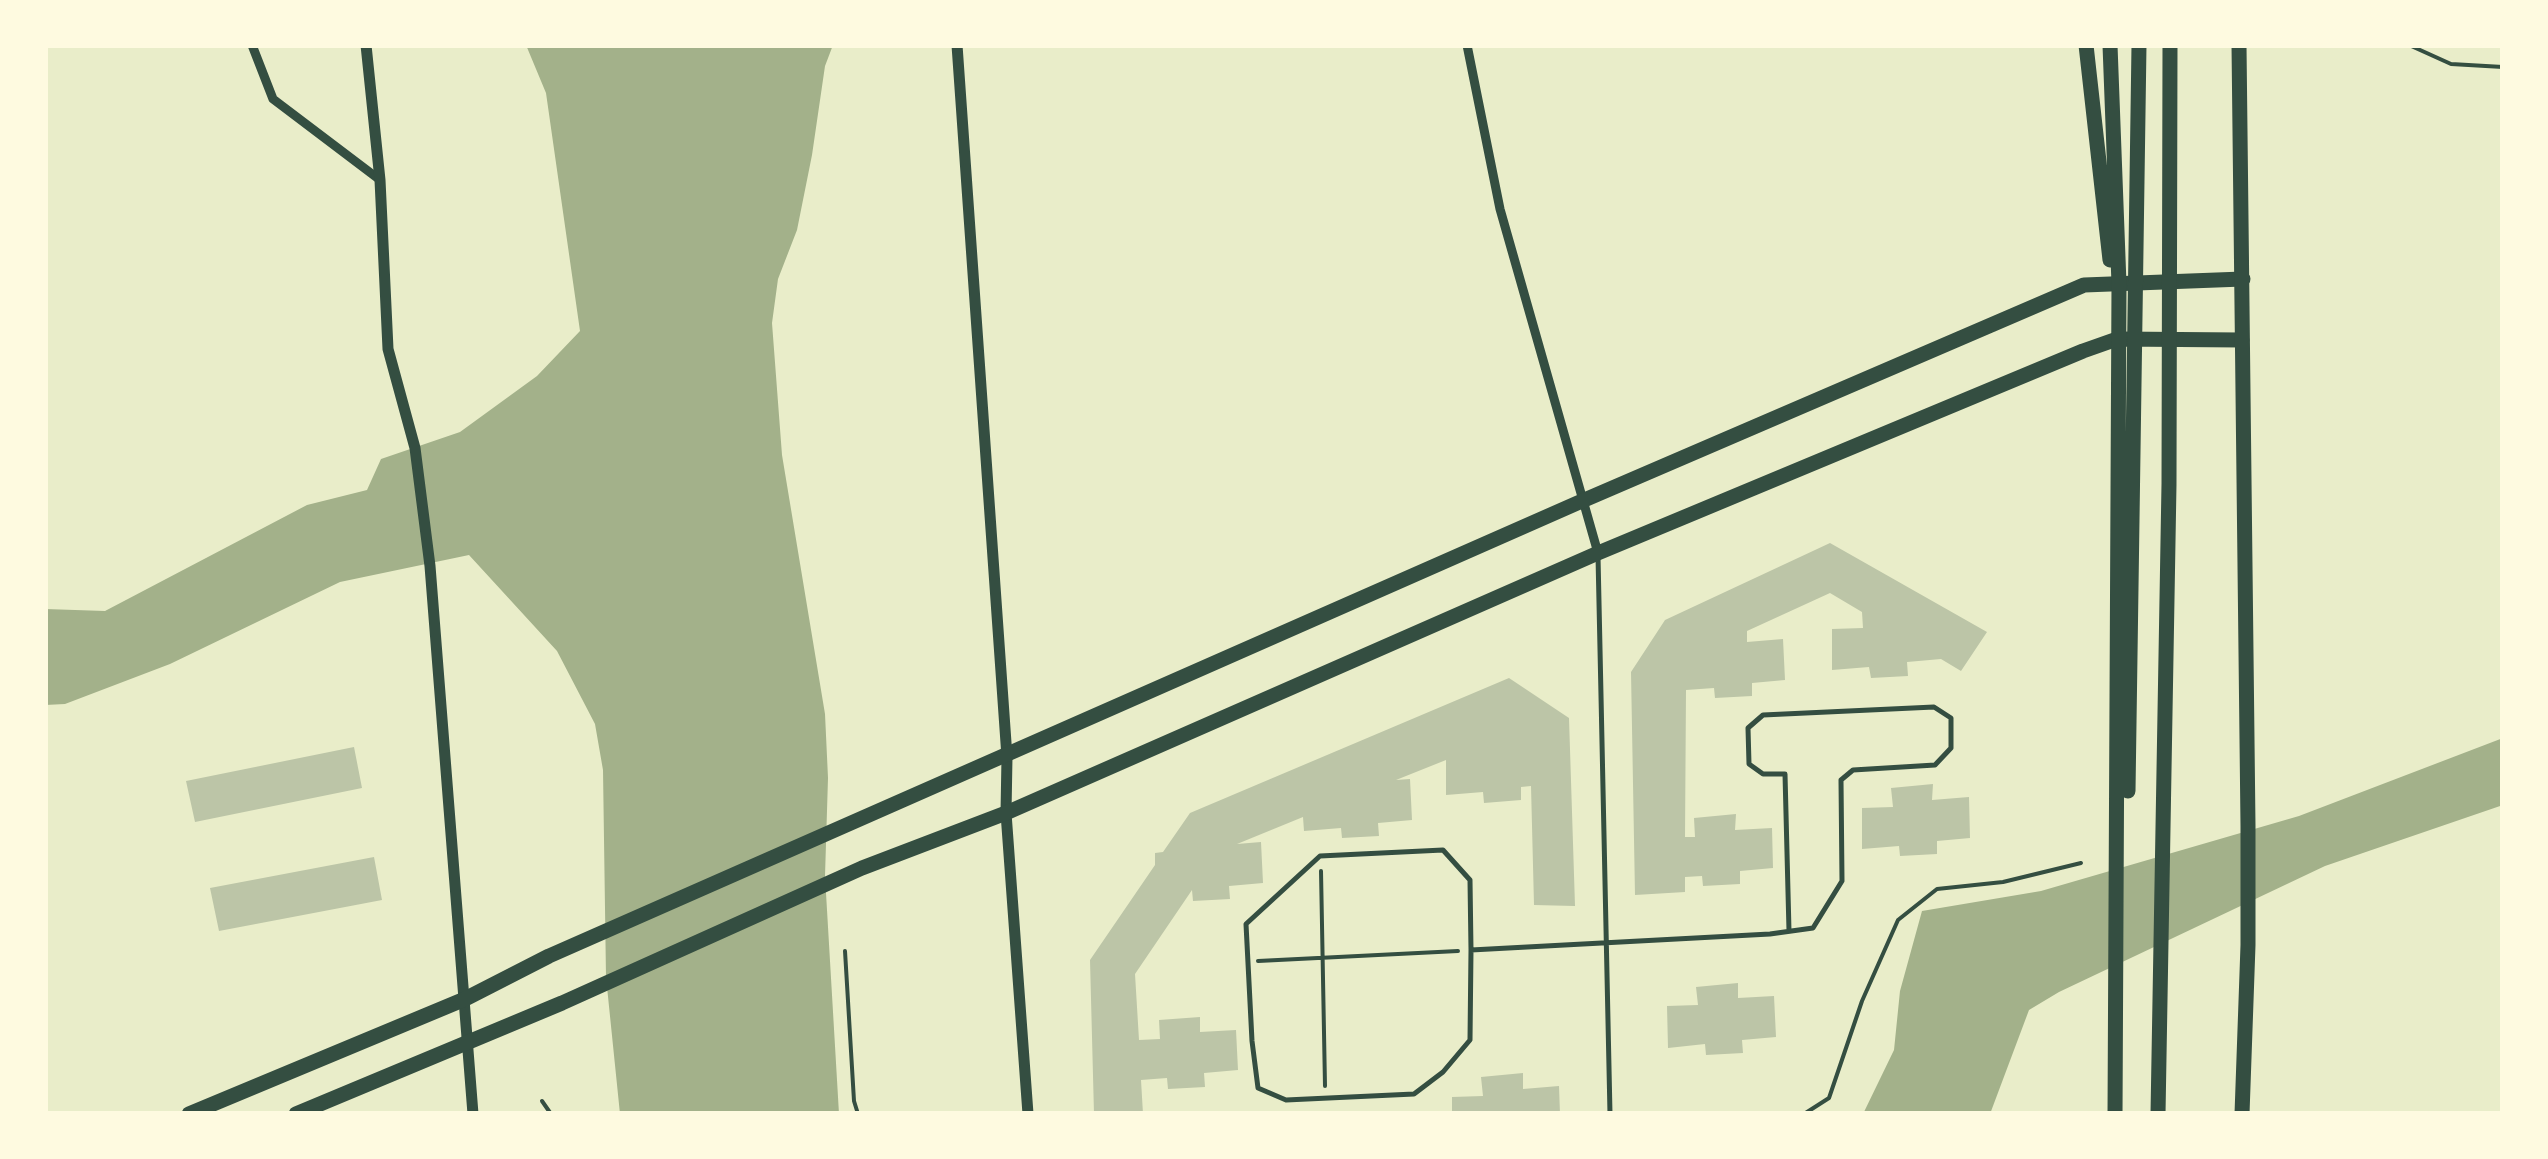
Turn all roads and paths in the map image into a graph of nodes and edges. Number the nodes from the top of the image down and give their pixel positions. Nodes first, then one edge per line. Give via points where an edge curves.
1 (252, 45) edge
2 (366, 45) edge
3 (957, 45) edge
4 (1467, 45) edge
5 (2086, 45) edge
6 (2110, 45) edge
7 (2140, 45) edge
8 (2170, 45) edge
9 (2239, 45) edge
10 (2408, 45) edge
11 (2503, 67) edge
12 (380, 180) junction
13 (2243, 279) junction
14 (2119, 284) junction
15 (2117, 339) junction
16 (2242, 340) junction
17 (2135, 397) junction
18 (1582, 501) junction
19 (1598, 553) junction
20 (1007, 757) junction
21 (1006, 813) junction
22 (1320, 856) junction
23 (2082, 863) dead end
24 (1789, 931) junction
25 (1606, 944) junction
26 (1471, 950) junction
27 (845, 951) dead end
28 (1321, 958) junction
29 (1248, 962) junction
30 (465, 999) junction
31 (467, 1042) junction
32 (1325, 1098) junction
33 (542, 1100) dead end
34 (189, 1114) edge
35 (296, 1114) edge
36 (473, 1114) edge
37 (551, 1114) edge
38 (858, 1114) edge
39 (1028, 1114) edge
40 (1610, 1114) edge
41 (1804, 1114) edge
42 (2118, 1114) edge
43 (2158, 1114) edge
44 (2242, 1114) edge

1 - 12 street via 274,99
2 - 12 street
3 - 20 street
4 - 18 street via 1500,210
5 - 17 main road via 2104,230
6 - 14 main road
7 - 17 main road
8 - 43 main road
9 - 13 main road
10 - 11 path via 2451,64
12 - 30 street via 388,349 415,448 430,566
13 - 14 main road
13 - 16 main road
14 - 15 main road
14 - 18 main road via 2084,285
15 - 16 main road
15 - 19 main road
15 - 42 main road
16 - 44 main road via 2248,826
17 - 42 main road
18 - 19 street
18 - 20 main road
19 - 21 main road
19 - 25 lane
20 - 21 street
20 - 30 main road via 549,956
21 - 31 main road via 862,868
21 - 39 street
22 - 26 lane via 1443,850 1470,880
22 - 28 path
22 - 29 lane via 1246,924
23 - 41 path via 1937,889 1898,920 1829,1098
24 - 24 lane via 1813,928 1842,881 1840,780 1853,770 1935,765 1951,748 1951,718 1934,707 1763,715 1748,728 1749,764 1763,774 1785,774
24 - 25 lane
25 - 26 lane
25 - 40 lane
26 - 28 path
26 - 32 lane via 1470,1040 1442,1072 1414,1094
27 - 38 path
28 - 29 path
28 - 32 path
29 - 32 lane via 1258,1088 1286,1100
30 - 31 street
30 - 34 main road
31 - 35 main road
31 - 36 street
33 - 37 path

